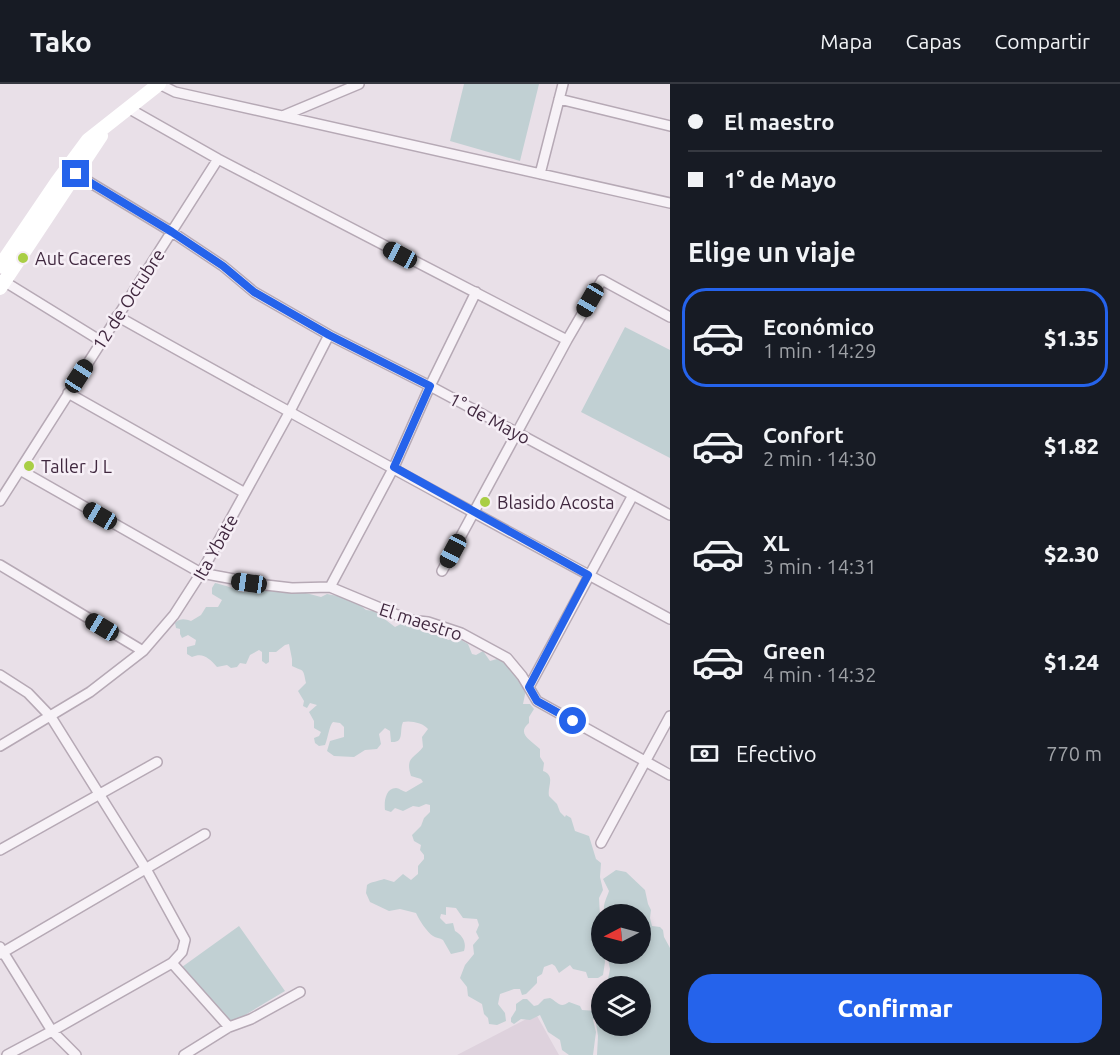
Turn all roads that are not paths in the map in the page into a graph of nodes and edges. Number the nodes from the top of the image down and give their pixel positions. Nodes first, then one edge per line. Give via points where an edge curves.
1 (159, 84) edge
2 (359, 84) edge
3 (563, 84) edge
4 (559, 99) junction
5 (128, 108) junction
6 (285, 115) junction
7 (670, 126) edge
8 (218, 159) junction
9 (72, 171) junction
10 (540, 174) junction
11 (670, 203) edge
12 (172, 232) junction
13 (0, 266) edge
14 (1, 282) edge
15 (476, 292) junction
16 (117, 316) junction
17 (670, 317) edge
18 (329, 335) junction
19 (567, 340) junction
20 (101, 341) junction
21 (430, 386) junction
22 (68, 393) junction
23 (289, 413) junction
24 (517, 432) junction
25 (394, 467) junction
26 (20, 470) junction
27 (245, 493) junction
28 (633, 495) junction
29 (0, 501) edge
30 (473, 512) junction
31 (670, 515) edge
32 (0, 566) edge
33 (442, 571) dead end
34 (201, 573) junction
35 (588, 575) junction
36 (330, 587) junction
37 (670, 619) edge
38 (143, 651) junction
39 (0, 675) edge
40 (529, 687) junction
41 (670, 716) edge
42 (51, 717) junction
43 (0, 746) edge
44 (646, 761) junction
45 (157, 762) dead end
46 (670, 775) edge
47 (98, 795) junction
48 (205, 834) dead end
49 (602, 843) dead end
50 (0, 850) edge
51 (146, 869) junction
52 (1, 951) edge
53 (172, 963) junction
54 (300, 992) dead end
55 (229, 1027) junction
56 (52, 1031) junction
57 (7, 1055) edge
58 (76, 1055) edge
59 (184, 1055) edge

1 - 5 main road
1 - 6 street via 175,92
2 - 6 street
3 - 4 street
4 - 7 street
4 - 10 street
5 - 8 street
5 - 9 main road via 88,140
6 - 10 street
8 - 12 street, 12 de Octubre
8 - 15 street
9 - 12 street, 1° de Mayo
9 - 13 main road
9 - 14 main road
10 - 11 street
12 - 16 street, 12 de Octubre
12 - 18 street, 1° de Mayo via 254,292
14 - 20 street
15 - 19 street
15 - 21 street
16 - 20 street, 12 de Octubre
16 - 23 street
17 - 19 street via 602,280
18 - 21 street, 1° de Mayo
18 - 23 street, Ita Ybate
19 - 24 street
20 - 22 street, 12 de Octubre
21 - 24 street, 1° de Mayo
21 - 25 street
22 - 26 street, 12 de Octubre
22 - 27 street
23 - 25 street
23 - 27 street, Ita Ybate
24 - 28 street, 1° de Mayo
24 - 30 street
25 - 30 street
25 - 36 street
26 - 29 street, 12 de Octubre
26 - 34 street, El maestro
27 - 34 street, Ita Ybate
28 - 31 street, 1° de Mayo
28 - 35 street
30 - 33 street
30 - 35 street
32 - 38 street
34 - 36 street, El maestro via 292,588
34 - 38 street, Ita Ybate via 174,615
35 - 37 street
35 - 40 street
36 - 40 street, El maestro via 409,620 461,633 507,658
38 - 42 street, Ita Ybate
39 - 42 street via 28,693
40 - 44 street, El maestro via 537,701
41 - 44 street
42 - 43 street, Ita Ybate
42 - 47 street
44 - 46 street, El maestro
44 - 49 street
45 - 47 street
47 - 50 street
47 - 51 street
48 - 51 street
51 - 52 street
51 - 53 street via 185,940 182,952
52 - 56 street
53 - 55 street
53 - 56 street
54 - 55 street
55 - 59 street
56 - 57 street
56 - 58 street

